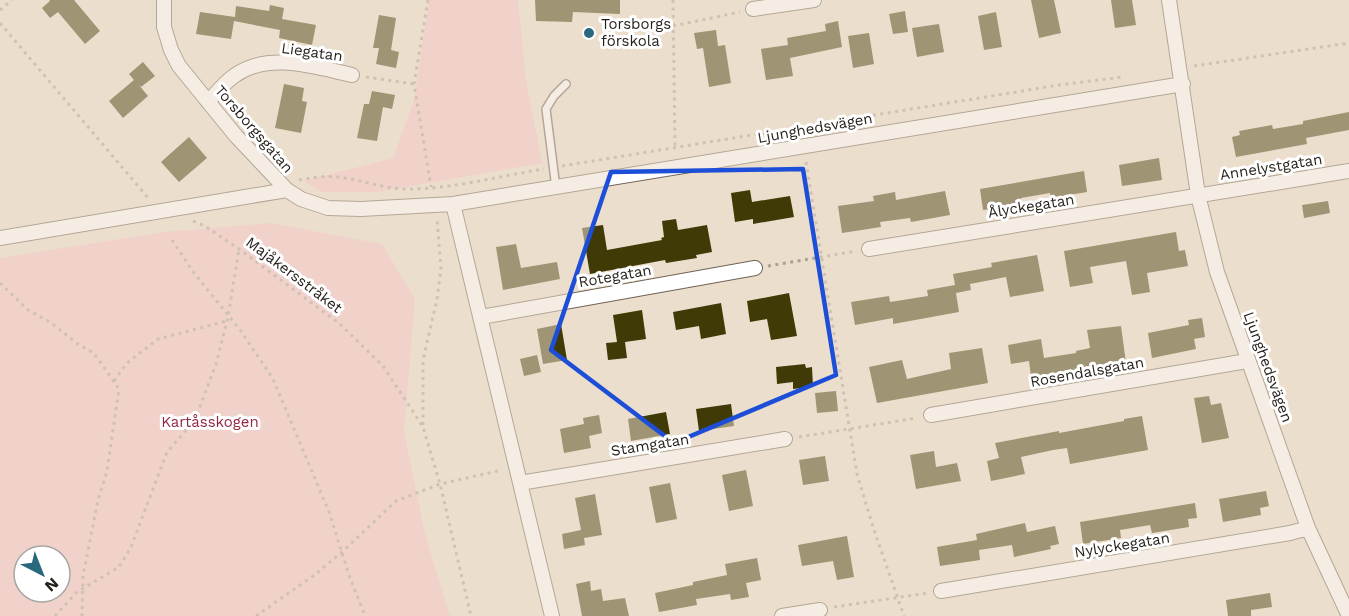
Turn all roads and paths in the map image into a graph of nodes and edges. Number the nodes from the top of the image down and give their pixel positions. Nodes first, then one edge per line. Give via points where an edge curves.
1 (12, 0) edge
2 (164, 0) edge
3 (428, 0) edge
4 (673, 0) edge
5 (814, 0) edge
6 (1169, 0) edge
7 (753, 9) joint
8 (0, 10) edge
9 (0, 23) edge
10 (673, 26) junction
11 (1349, 43) edge
12 (1181, 68) junction
13 (352, 75) joint
14 (1127, 77) dead end
15 (414, 84) junction
16 (566, 84) dead end
17 (1183, 84) junction
18 (208, 102) junction
19 (804, 146) junction
20 (675, 148) junction
21 (554, 167) junction
22 (675, 168) junction
23 (1349, 171) edge
24 (283, 186) junction
25 (431, 188) junction
26 (556, 188) junction
27 (1198, 195) junction
28 (453, 204) junction
29 (435, 206) junction
30 (170, 210) junction
31 (0, 238) edge
32 (172, 240) dead end
33 (239, 249) junction
34 (869, 249) joint
35 (822, 258) junction
36 (755, 268) joint
37 (0, 283) edge
38 (481, 317) junction
39 (227, 319) junction
40 (1247, 361) junction
41 (114, 381) junction
42 (931, 415) joint
43 (423, 427) junction
44 (850, 429) junction
45 (785, 439) joint
46 (517, 467) junction
47 (520, 483) junction
48 (440, 484) junction
49 (1308, 528) junction
50 (342, 552) junction
51 (83, 588) junction
52 (941, 591) joint
53 (897, 597) junction
54 (820, 610) joint
55 (55, 616) edge
56 (82, 616) edge
57 (256, 616) edge
58 (365, 616) edge
59 (471, 616) edge
60 (552, 616) edge
61 (782, 616) edge
62 (904, 616) edge
63 (1349, 616) edge

1 - 8 path
2 - 18 street, Torsborgsgatan via 164,27 171,50
3 - 15 path
4 - 10 path
5 - 7 street
6 - 12 street, Ljunghedsvägen
7 - 10 path
9 - 30 path, Majåkersstråket via 149,199
10 - 20 path
11 - 12 path
12 - 17 street, Ljunghedsvägen
13 - 15 path
13 - 18 street, Liegatan via 282,62 263,64 234,75
14 - 20 path
15 - 25 path
16 - 21 lane via 546,109
17 - 19 street, Ljunghedsvägen
17 - 27 street, Ljunghedsvägen
18 - 24 street, Torsborgsgatan
19 - 22 street, Ljunghedsvägen
19 - 35 path
20 - 21 path
20 - 22 path
21 - 25 path
21 - 26 lane
22 - 26 street, Ljunghedsvägen
23 - 27 street, Annelystgatan
24 - 25 path via 331,177 382,188
24 - 29 street, Torsborgsgatan via 301,199 328,208
24 - 30 street
25 - 29 path
26 - 28 street, Ljunghedsvägen
27 - 34 street, Ålyckegatan
27 - 40 street, Ljunghedsvägen via 1217,273
28 - 29 street, Torsborgsgatan
28 - 38 street
29 - 43 path via 441,269 423,360
30 - 31 street
30 - 33 path, Majåkersstråket via 205,226
32 - 39 path
33 - 39 path
33 - 43 path, Majåkersstråket via 340,324 383,366
34 - 35 path
35 - 36 path
35 - 44 path
36 - 38 street, Rotegatan
37 - 41 path via 28,310 94,353
38 - 46 street
39 - 41 path via 159,339 128,363
39 - 50 path via 241,331 273,379
39 - 51 path via 216,364 195,420 168,452 131,547 118,567
40 - 42 street, Rosendalsgatan
40 - 49 street, Ljunghedsvägen
41 - 51 path via 118,389 107,471
42 - 44 path
43 - 48 path, Majåkersstråket
44 - 45 path
44 - 53 path via 864,500
45 - 47 street, Stamgatan
46 - 47 street
46 - 48 path
47 - 60 street
48 - 50 path via 396,501
48 - 59 path, Majåkersstråket
49 - 52 street, Nylyckegatan
49 - 63 street, Ljunghedsvägen
50 - 57 path
50 - 58 path
51 - 55 path
51 - 56 path
52 - 53 path
53 - 54 path
53 - 62 path
54 - 61 street

